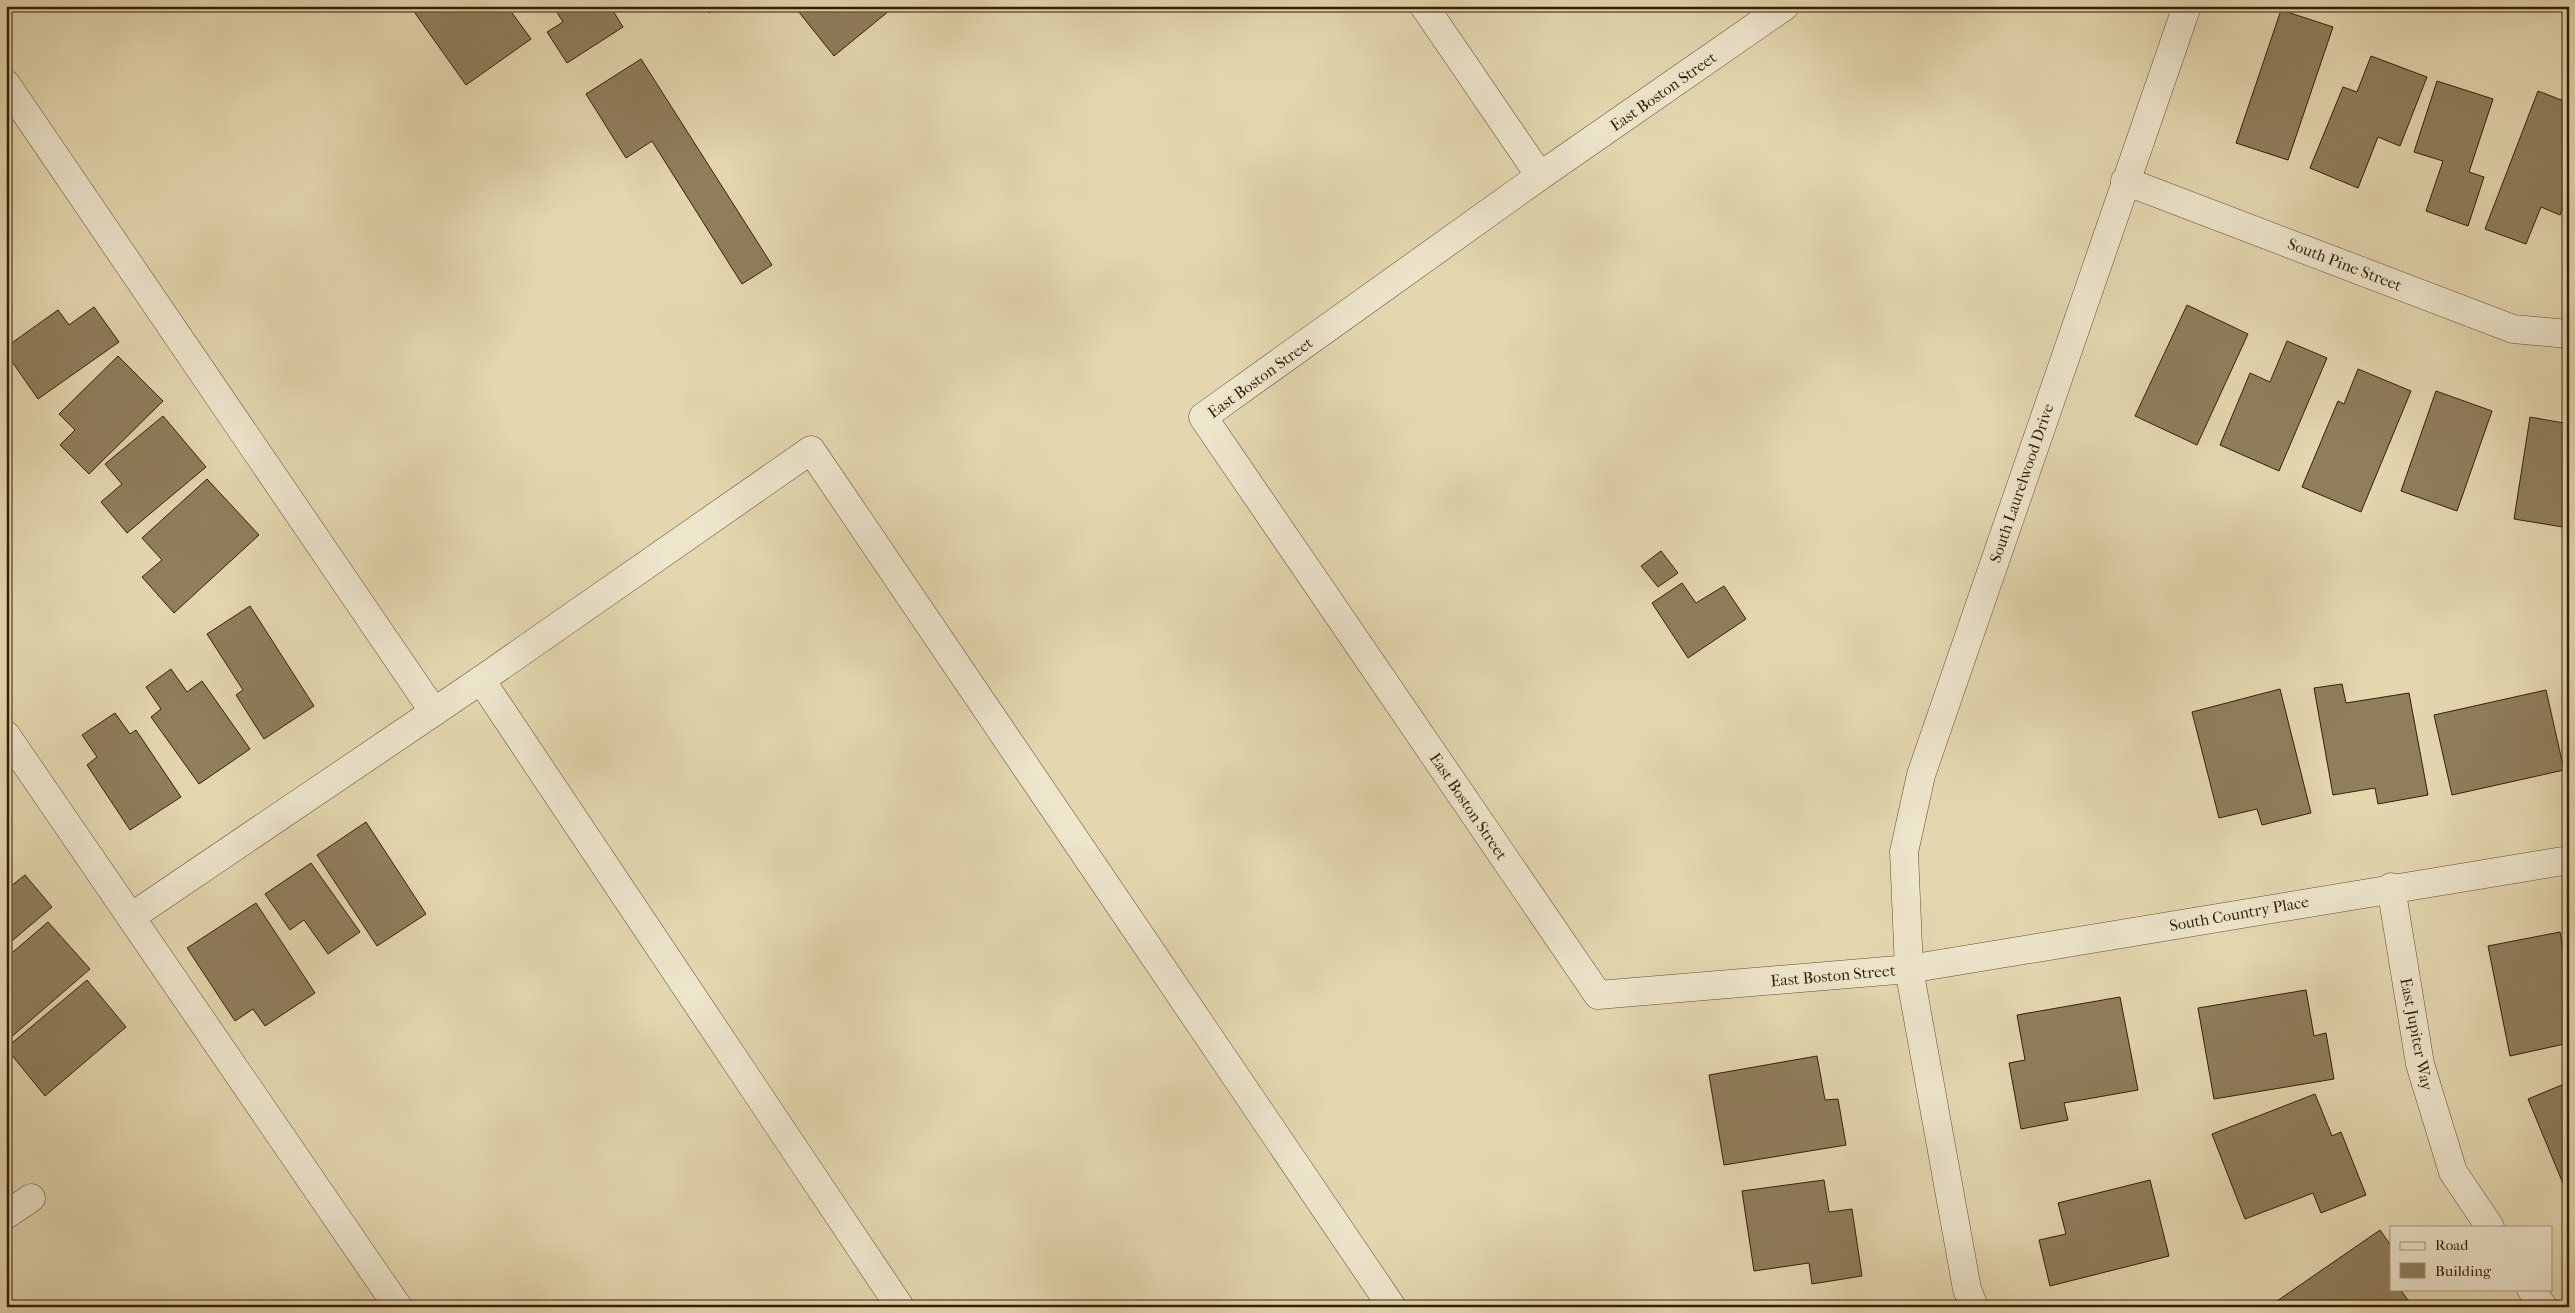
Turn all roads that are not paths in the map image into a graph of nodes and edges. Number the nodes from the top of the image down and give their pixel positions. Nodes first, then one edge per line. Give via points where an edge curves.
1 (1424, 6) edge
2 (1785, 6) edge
3 (2187, 6) edge
4 (6, 84) edge
5 (1540, 176) junction
6 (2125, 181) junction
7 (2569, 334) edge
8 (481, 680) junction
9 (434, 712) junction
10 (6, 735) edge
11 (2569, 860) edge
12 (2391, 887) junction
13 (131, 917) junction
14 (1909, 969) junction
15 (31, 1198) dead end
16 (6, 1215) edge
17 (2489, 1226) edge
18 (2532, 1290) edge
19 (398, 1307) edge
20 (900, 1307) edge
21 (1392, 1307) edge
22 (1974, 1307) edge
23 (2543, 1307) edge

1 - 5 street
2 - 5 street, East Boston Street
3 - 6 street, South Laurelwood Drive
4 - 9 street
5 - 14 street, East Boston Street via 1203,417 1598,995
6 - 7 street, South Pine Street via 2514,328
6 - 14 street, South Laurelwood Drive via 1921,775 1904,852
8 - 9 street
8 - 20 street
8 - 21 street via 811,450
9 - 13 street
10 - 13 street
11 - 12 street, South Country Place
12 - 14 street, South Country Place
12 - 17 street, East Jupiter Way via 2420,1064 2453,1172
13 - 19 street
14 - 22 street, East Boston Street via 1967,1290
15 - 16 street
18 - 23 street

